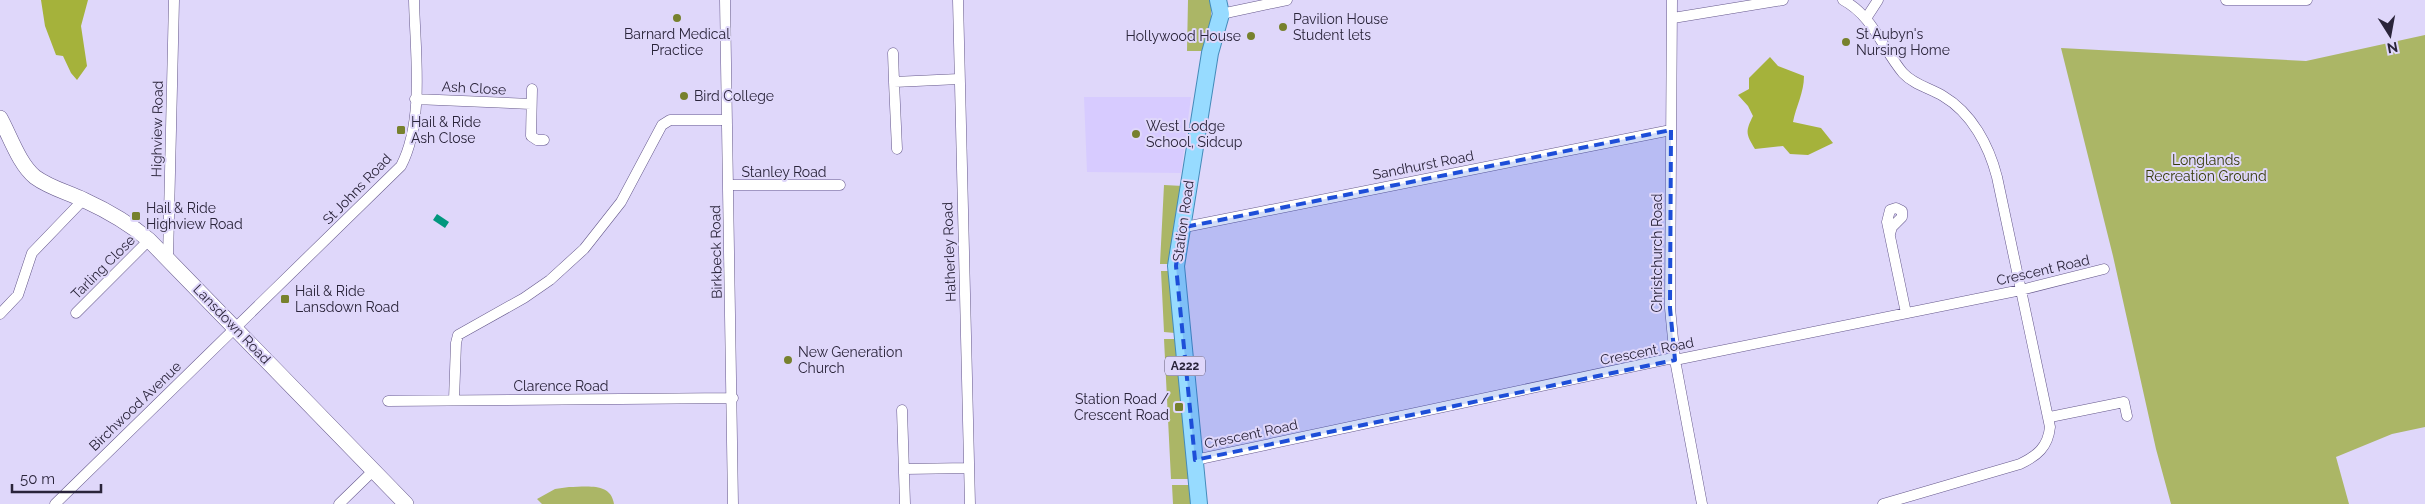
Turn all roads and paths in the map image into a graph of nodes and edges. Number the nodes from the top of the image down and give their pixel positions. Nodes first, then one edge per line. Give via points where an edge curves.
1 (174, 0) edge
2 (414, 0) edge
3 (726, 0) edge
4 (958, 0) edge
5 (1287, 0) edge
6 (1672, 0) edge
7 (1783, 0) edge
8 (1843, 0) edge
9 (1878, 0) edge
10 (2226, 0) edge
11 (2308, 0) edge
12 (1220, 7) edge
13 (1867, 17) junction
14 (1673, 18) junction
15 (893, 53) dead end
16 (959, 79) junction
17 (894, 82) junction
18 (532, 88) dead end
19 (416, 99) junction
20 (531, 104) junction
21 (0, 118) edge
22 (727, 120) junction
23 (1671, 130) junction
24 (544, 140) dead end
25 (897, 149) dead end
26 (729, 185) junction
27 (840, 185) dead end
28 (83, 200) junction
29 (1180, 228) junction
30 (1890, 234) dead end
31 (149, 240) junction
32 (168, 259) junction
33 (2104, 270) dead end
34 (2021, 290) junction
35 (76, 313) dead end
36 (1906, 313) junction
37 (0, 314) edge
38 (236, 328) junction
39 (1675, 360) junction
40 (733, 398) junction
41 (454, 400) junction
42 (388, 401) dead end
43 (902, 410) dead end
44 (2127, 416) dead end
45 (2050, 417) junction
46 (1195, 460) junction
47 (969, 468) junction
48 (904, 469) junction
49 (374, 470) junction
50 (54, 504) edge
51 (339, 504) edge
52 (406, 504) edge
53 (734, 504) edge
54 (905, 504) edge
55 (970, 504) edge
56 (1199, 504) edge
57 (1702, 504) edge
58 (1884, 504) edge

1 - 32 street, Highview Road
2 - 19 street, St Johns Road
3 - 22 street, Birkbeck Road
4 - 16 street, Hatherley Road
5 - 12 street
6 - 14 street, Christchurch Road
7 - 14 street
8 - 13 street
9 - 13 street
10 - 11 street
12 - 29 main road, Station Road / A222
13 - 34 street via 1904,74 1914,83 1945,97 1982,135 1997,177
14 - 23 street, Christchurch Road
15 - 17 street
16 - 17 street
16 - 47 street, Hatherley Road
17 - 25 street
18 - 20 street
19 - 20 street, Ash Close
19 - 38 street, St Johns Road via 411,142 401,166
20 - 24 street via 531,136
21 - 28 street, Lansdown Road via 22,161 34,176 50,187
22 - 26 street, Birkbeck Road
22 - 41 street via 670,120 662,125 621,202 584,249 550,280 524,298 458,335
23 - 29 street, Sandhurst Road
23 - 39 street, Christchurch Road via 1670,303
26 - 27 street, Stanley Road
26 - 40 street, Birkbeck Road
28 - 31 street, Lansdown Road via 127,222
28 - 37 street via 32,253 18,295
29 - 46 main road, Station Road / A222 via 1176,266
30 - 36 street
31 - 32 street, Lansdown Road
31 - 35 street, Tarling Close
32 - 38 street, Lansdown Road
33 - 34 street, Crescent Road
34 - 36 street, Crescent Road
34 - 45 street
36 - 39 street, Crescent Road
38 - 49 street, Lansdown Road
38 - 50 street, Birchwood Avenue
39 - 46 street, Crescent Road
39 - 57 street, Christchurch Road
40 - 41 street, Clarence Road
40 - 53 street, Birkbeck Road
41 - 42 street, Clarence Road
43 - 48 street
44 - 45 street via 2124,402
45 - 58 street via 2046,444 2031,459
46 - 56 main road, Station Road / A222
47 - 48 street
47 - 55 street, Hatherley Road
48 - 54 street
49 - 51 street
49 - 52 street, Lansdown Road

